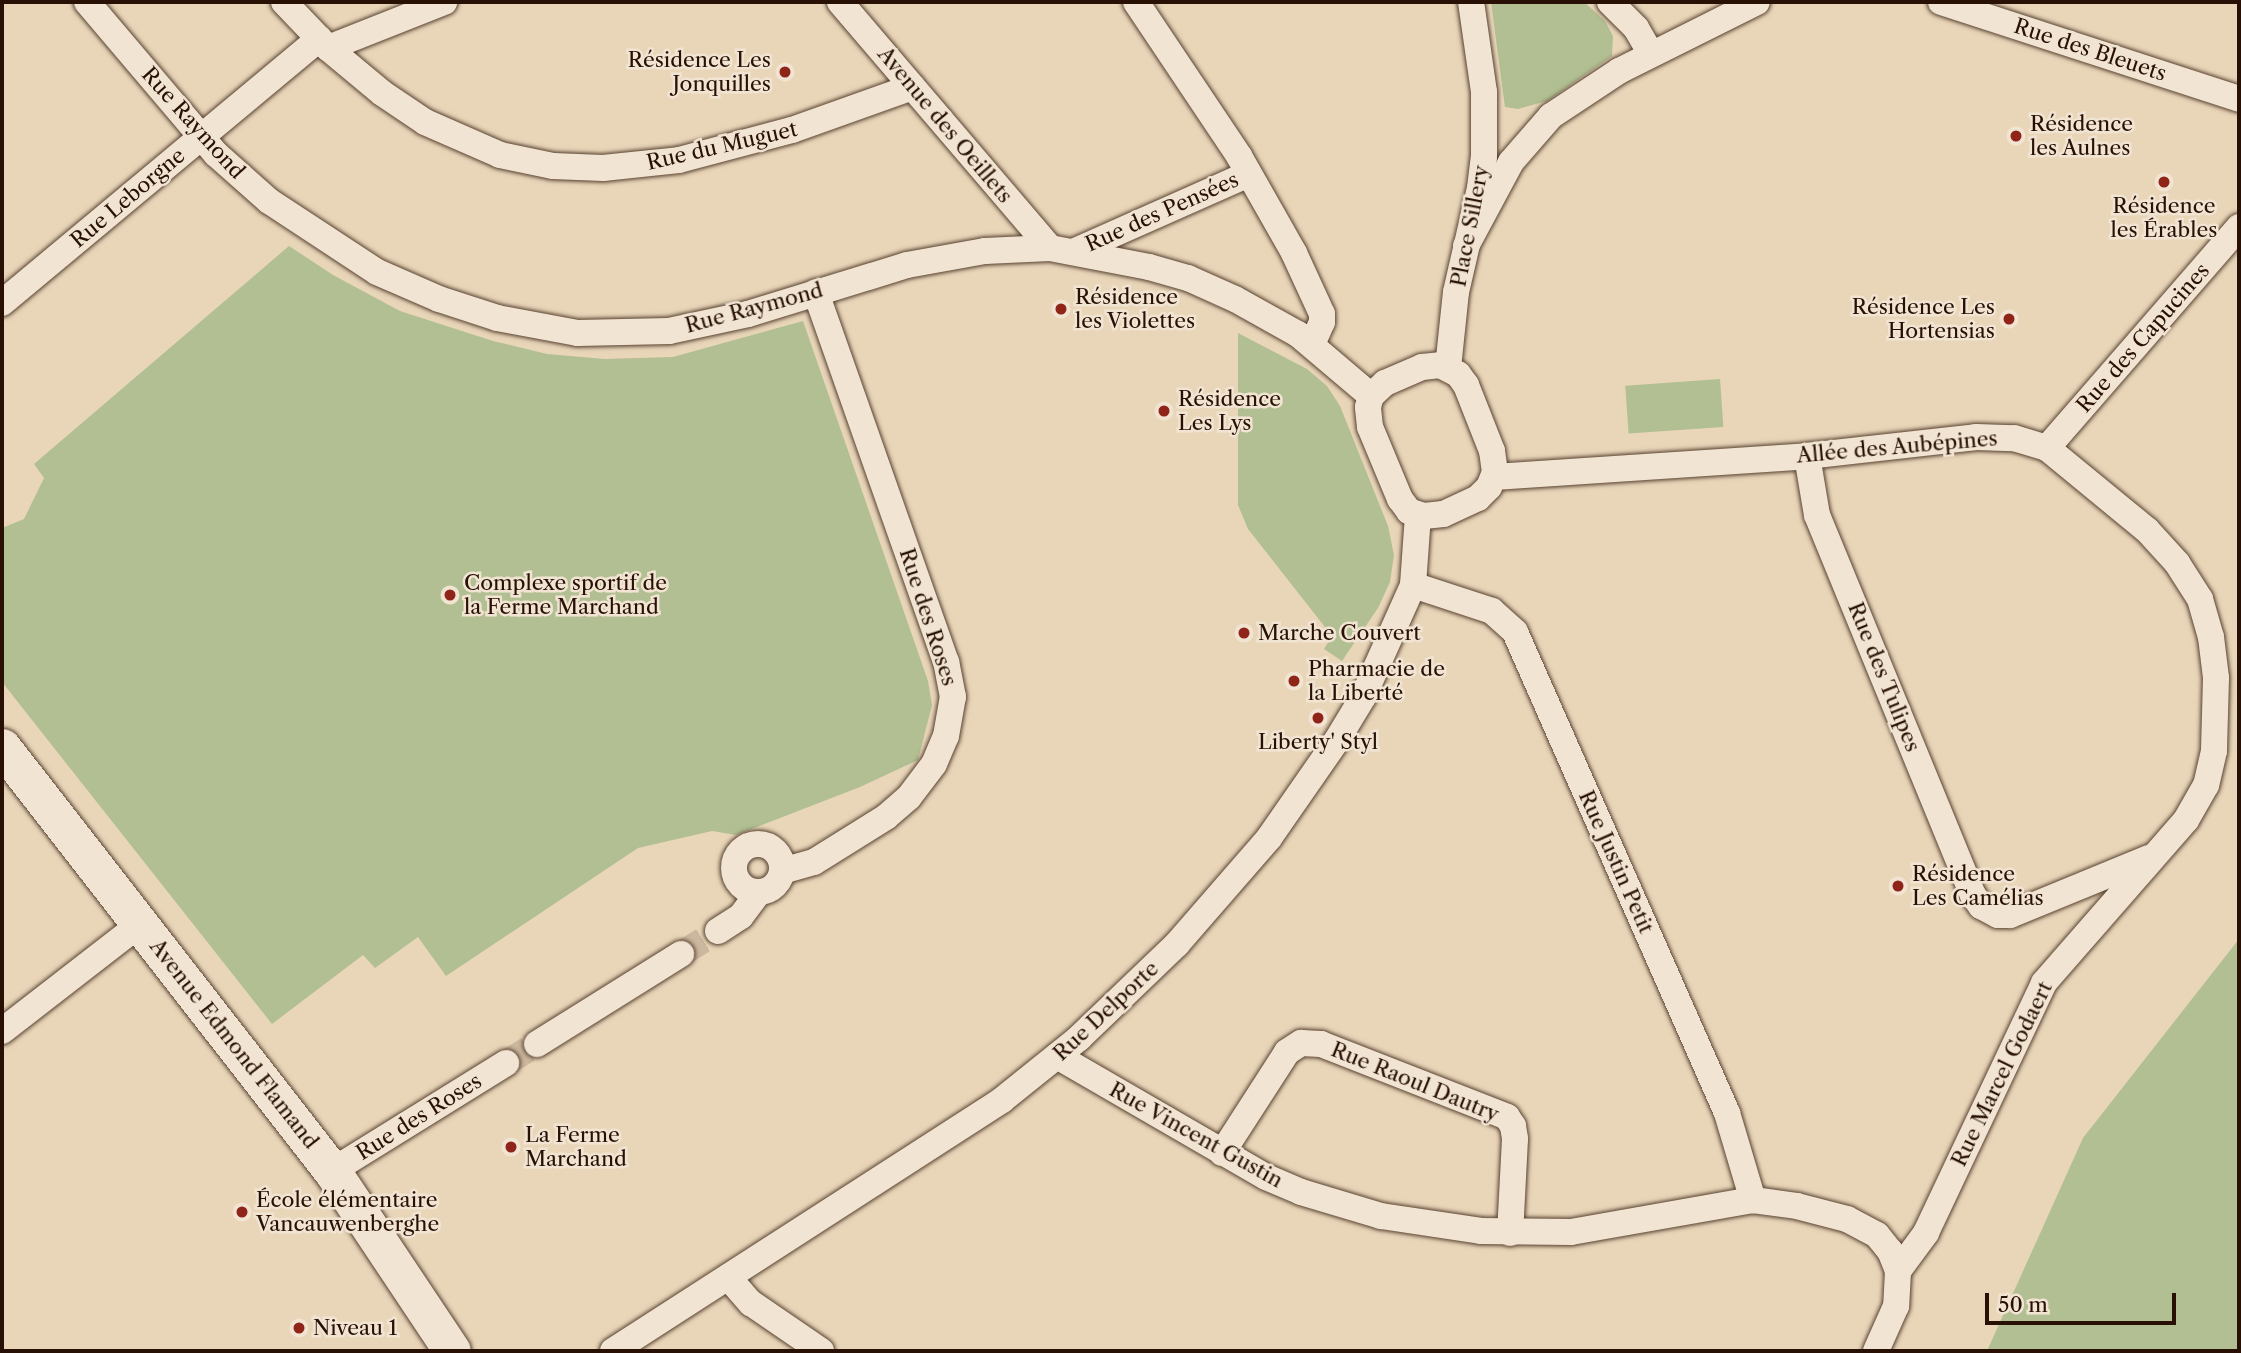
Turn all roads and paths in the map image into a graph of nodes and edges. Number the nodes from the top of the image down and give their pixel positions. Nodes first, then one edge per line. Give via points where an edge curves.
1 (87, 2) edge
2 (284, 2) edge
3 (444, 2) edge
4 (840, 2) edge
5 (1136, 2) edge
6 (1471, 2) edge
7 (1610, 2) edge
8 (1757, 2) edge
9 (1941, 2) edge
10 (323, 44) junction
11 (1651, 54) junction
12 (913, 87) junction
13 (2239, 99) edge
14 (201, 137) junction
15 (1249, 174) junction
16 (2237, 235) edge
17 (1466, 246) junction
18 (1062, 250) junction
19 (816, 292) junction
20 (2, 303) edge
21 (1312, 344) junction
22 (1448, 368) junction
23 (1371, 396) junction
24 (2047, 449) junction
25 (1807, 456) junction
26 (1494, 477) junction
27 (1418, 515) junction
28 (1413, 585) junction
29 (2, 747) edge
30 (2200, 797) joint
31 (2153, 856) junction
32 (782, 871) junction
33 (759, 892) junction
34 (141, 923) junction
35 (718, 931) tunnel mouth
36 (681, 954) tunnel mouth
37 (2, 1031) edge
38 (537, 1044) tunnel mouth
39 (1057, 1056) junction
40 (506, 1063) tunnel mouth
41 (1222, 1153) junction
42 (332, 1171) junction
43 (1753, 1200) junction
44 (1510, 1233) junction
45 (1898, 1271) junction
46 (728, 1277) junction
47 (452, 1351) edge
48 (613, 1351) edge
49 (821, 1351) edge
50 (1876, 1351) edge

1 - 14 street, Rue Raymond
2 - 10 street, Rue du Muguet
3 - 10 street, Rue Leborgne
4 - 12 street, Avenue des Oeillets
5 - 15 street, Rue des Pensées
6 - 17 street, Place Sillery via 1485,127 1480,188
7 - 11 street via 1636,28
8 - 11 street
9 - 13 street, Rue des Bleuets
10 - 12 street, Rue du Muguet via 394,102 443,132 500,156 571,168 641,166 687,158 792,130
10 - 14 street, Rue Leborgne
11 - 17 street via 1581,93 1531,135 1501,178
12 - 18 street, Avenue des Oeillets
14 - 19 street, Rue Raymond via 269,201 362,264 439,299 497,318 578,333 657,332 728,320
14 - 20 street, Rue Leborgne
15 - 18 street, Rue des Pensées
15 - 21 street, Rue des Pensées via 1320,306 1322,322
16 - 24 street, Rue des Capucines
17 - 22 street, Place Sillery
18 - 19 street, Rue Raymond via 994,250 935,259
18 - 21 street, Rue Raymond via 1188,278 1262,312
19 - 32 street, Rue des Roses via 946,662 954,697 940,752 909,797 886,817 814,862
21 - 23 street, Rue Raymond
22 - 23 street via 1422,367 1385,383
22 - 26 street via 1469,391 1492,451
23 - 27 street via 1370,427 1402,504
24 - 25 street, Allée des Aubépines via 2014,438 1976,437
24 - 30 street, Allée des Aubépines via 2147,530 2177,562 2200,599 2211,637 2216,690 2213,761
25 - 26 street, Allée des Aubépines
25 - 31 street, Rue des Tulipes via 1817,515 1973,895 1986,910 2010,915
26 - 27 street via 1473,501 1437,515
27 - 28 street, Rue Delporte
28 - 39 street, Rue Delporte via 1338,740 1269,838 1177,944
28 - 43 street, Rue Justin Petit via 1492,611 1514,632 1727,1113
29 - 34 street, Avenue Edmond Flamand
30 - 31 street, Rue Marcel Godaert
31 - 45 street, Rue Marcel Godaert via 2044,983 1926,1233
32 - 33 street, Rue des Roses via 775,886
32 - 33 street via 781,859 770,846 753,844 742,850 734,865 736,877 747,889
33 - 35 street, Rue des Roses via 741,916
34 - 37 street
34 - 42 street, Avenue Edmond Flamand
36 - 38 street
39 - 41 street, Rue Vincent Gustin
39 - 46 street, Rue Delporte via 984,1113
40 - 42 street, Rue des Roses
41 - 44 street, Rue Vincent Gustin via 1283,1185 1358,1210 1443,1227
41 - 44 street, Rue Raoul Dautry via 1287,1052 1301,1043 1321,1044 1507,1117 1515,1139
42 - 47 street, Avenue Edmond Flamand
43 - 44 street, Rue Vincent Gustin via 1596,1229
43 - 45 street, Rue Vincent Gustin via 1814,1209 1859,1224 1884,1242
45 - 50 street via 1896,1306
46 - 48 street, Rue Delporte
46 - 49 street via 751,1303

